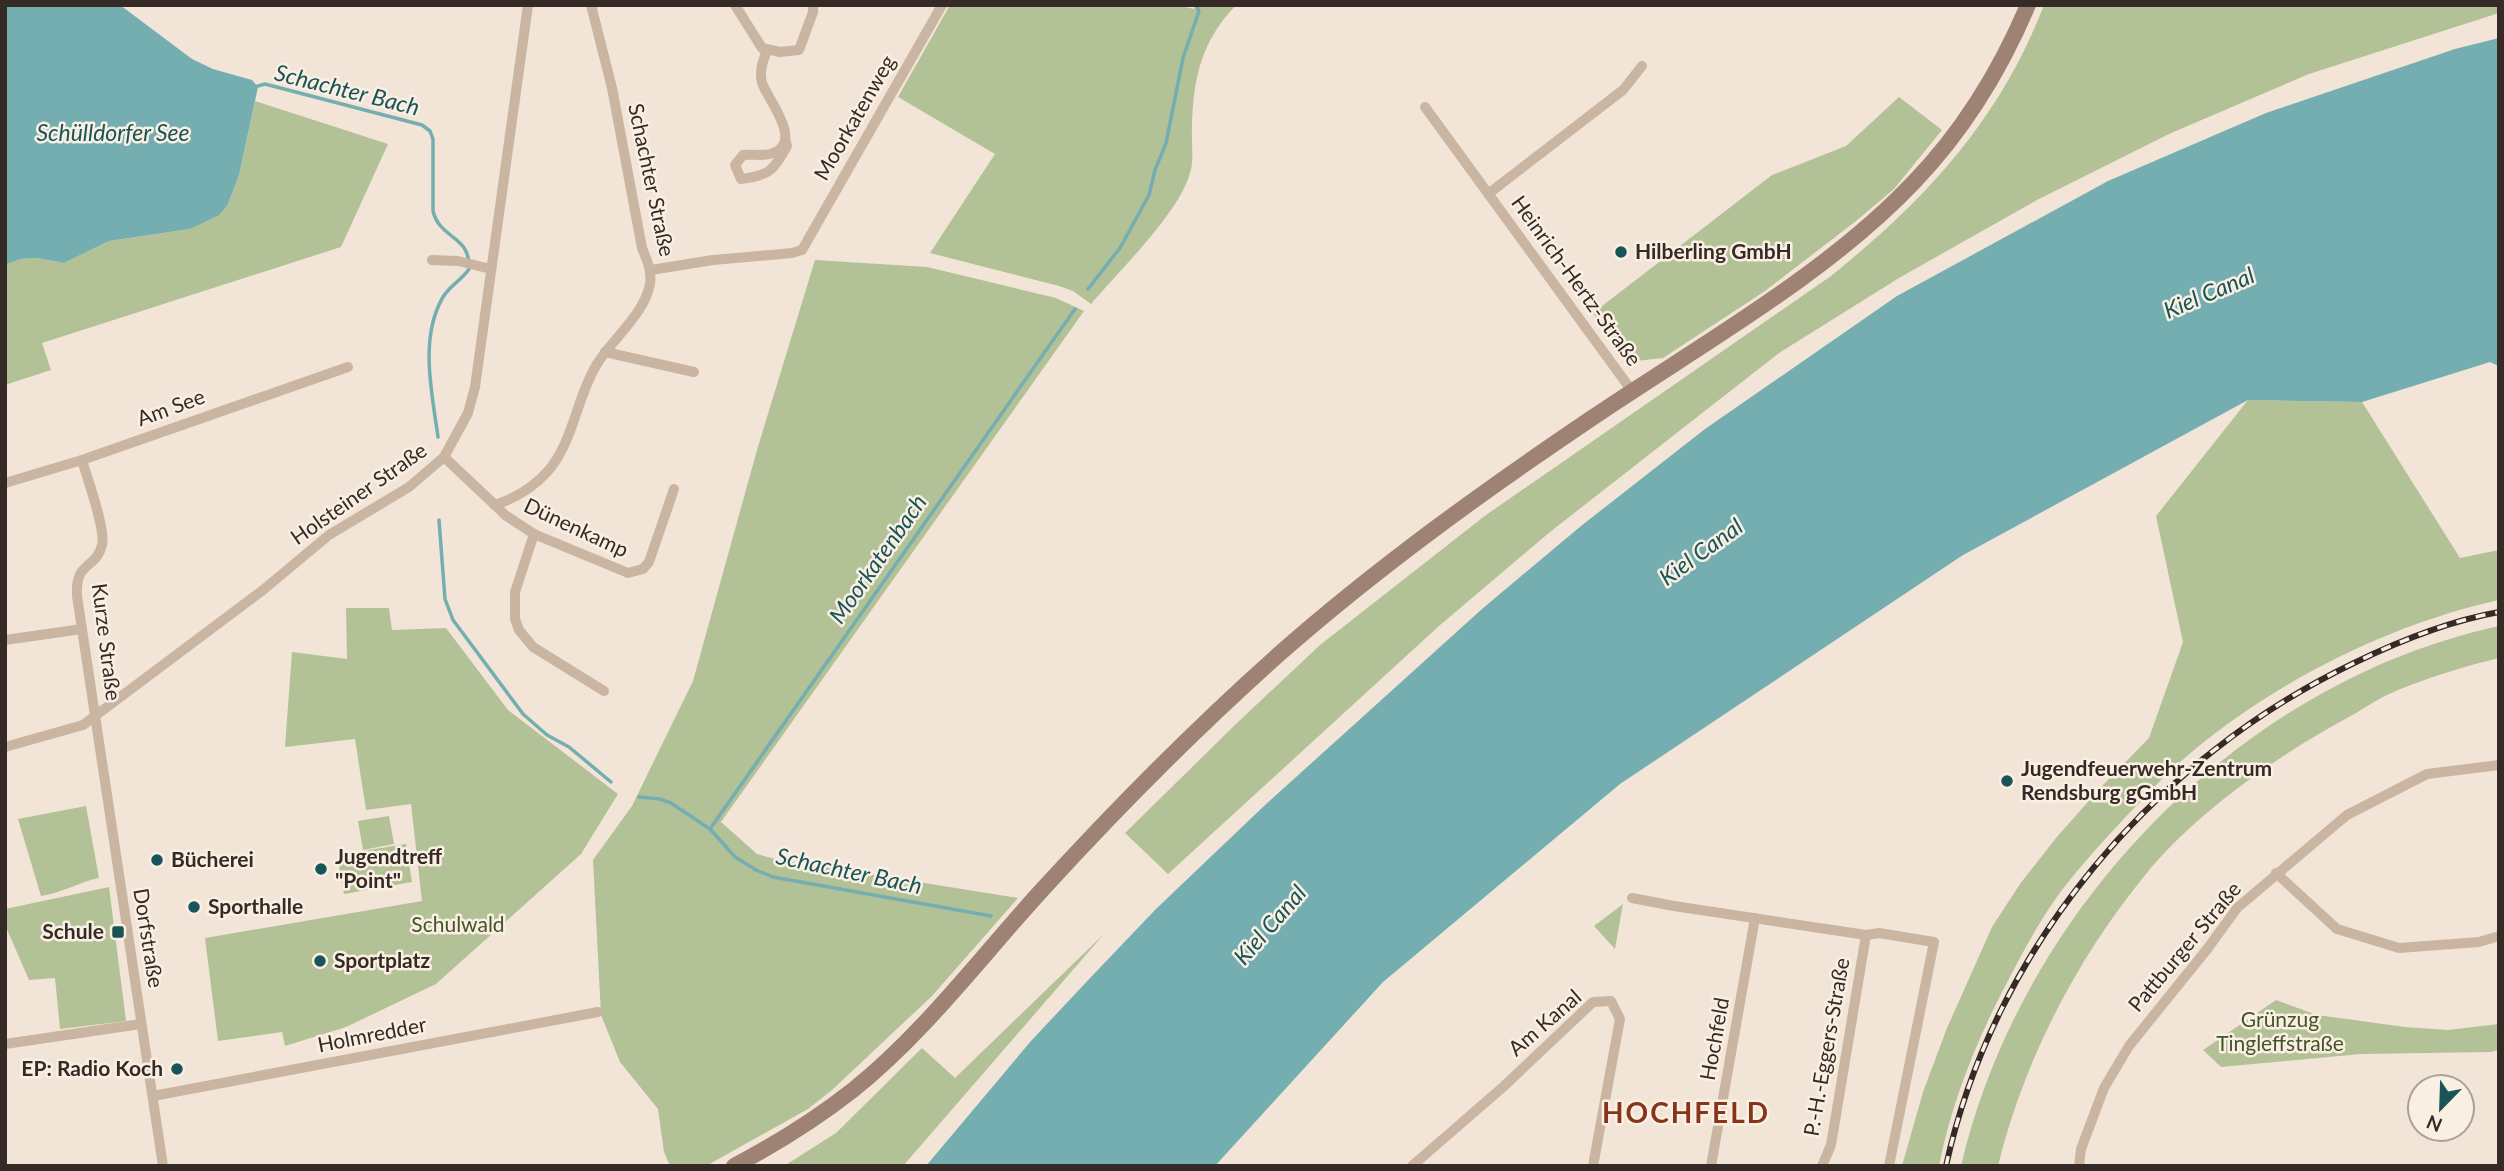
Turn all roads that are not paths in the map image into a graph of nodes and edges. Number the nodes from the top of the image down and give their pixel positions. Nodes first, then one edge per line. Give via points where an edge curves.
1 (528, 5) edge
2 (590, 5) edge
3 (735, 5) edge
4 (813, 5) edge
5 (942, 5) edge
6 (2028, 5) edge
7 (766, 50) junction
8 (1642, 66) dead end
9 (1425, 107) dead end
10 (785, 138) junction
11 (1488, 194) junction
12 (432, 260) dead end
13 (491, 269) junction
14 (651, 270) junction
15 (605, 352) junction
16 (348, 367) dead end
17 (694, 372) dead end
18 (1632, 391) junction
19 (444, 457) junction
20 (82, 460) junction
21 (5, 483) edge
22 (674, 489) dead end
23 (495, 505) junction
24 (534, 534) junction
25 (82, 629) junction
26 (5, 640) edge
27 (604, 691) dead end
28 (96, 715) junction
29 (5, 747) edge
30 (2499, 765) edge
31 (2276, 873) junction
32 (1632, 898) dead end
33 (1755, 918) junction
34 (1866, 934) junction
35 (2499, 936) edge
36 (598, 1012) dead end
37 (142, 1024) junction
38 (5, 1044) edge
39 (153, 1097) junction
40 (163, 1166) edge
41 (734, 1166) edge
42 (1412, 1166) edge
43 (1593, 1166) edge
44 (1711, 1166) edge
45 (1822, 1166) edge
46 (1889, 1166) edge
47 (2079, 1166) edge

1 - 13 street, Holsteiner Straße
2 - 14 street, Schachter Straße via 612,88 642,248
3 - 7 street
4 - 7 street via 799,50
5 - 14 street, Moorkatenweg via 802,250
6 - 18 main road via 1990,84 1913,183 1827,259
7 - 10 street via 762,82 784,126
8 - 11 street, Heinrich-Hertz-Straße via 1623,90
9 - 11 street, Heinrich-Hertz-Straße
10 - 10 street via 770,154 743,155 735,165 741,179 760,177 773,169 787,146
11 - 18 street, Heinrich-Hertz-Straße
12 - 13 street
13 - 19 street, Holsteiner Straße via 475,387 468,413
14 - 15 street, Schachter Straße via 644,300
15 - 17 street
15 - 23 street, Schachter Straße via 550,469 523,493
16 - 20 street, Am See
18 - 41 main road via 1412,546 1281,653 1180,747 953,991 856,1087 807,1124
19 - 23 street
19 - 28 street, Holsteiner Straße via 410,487 328,535 263,590
20 - 21 street, Am See
20 - 25 street, Kurze Straße via 103,533 99,552 79,572 76,582
22 - 24 street, Dünenkamp via 649,562 636,572 619,570
23 - 24 street, Dünenkamp
24 - 27 street via 515,592 519,630 533,647
25 - 26 street
25 - 28 street, Kurze Straße
28 - 29 street, Holsteiner Straße via 83,725
28 - 37 street, Dorfstraße
30 - 31 street, Pattburger Straße via 2427,774 2347,815
31 - 35 street via 2337,929 2399,948 2479,942
31 - 47 street, Pattburger Straße via 2236,908 2130,1046 2104,1088
32 - 33 street
33 - 34 street
33 - 44 street, Hochfeld
34 - 45 street, P.-H.-Eggers-Straße via 1831,1145
34 - 46 street via 1934,942
36 - 39 street, Holmredder
37 - 38 street
37 - 39 street, Dorfstraße
39 - 40 street, Dorfstraße
42 - 43 street, Am Kanal via 1593,1002 1611,1001 1620,1019

